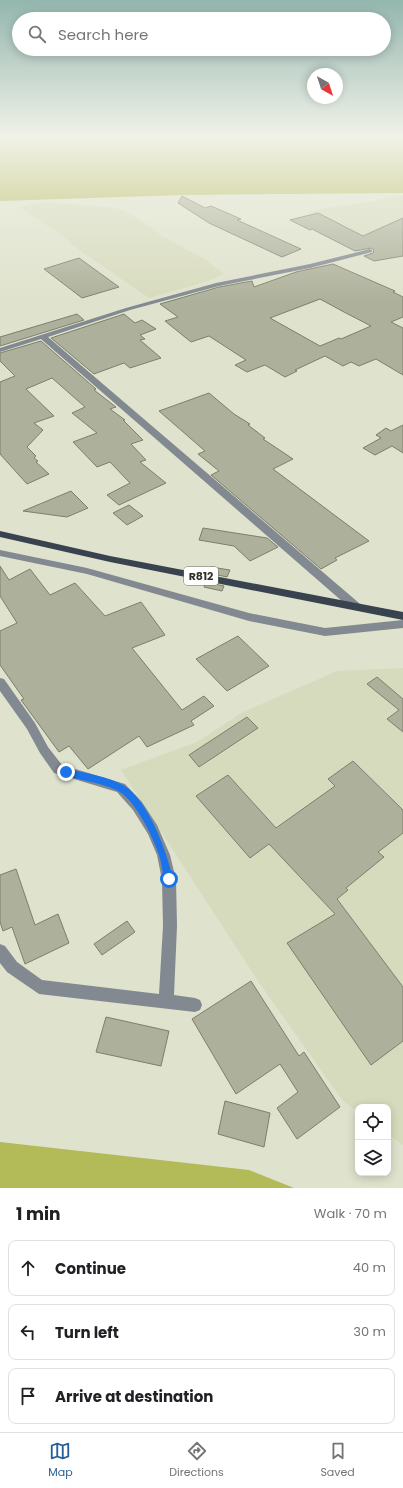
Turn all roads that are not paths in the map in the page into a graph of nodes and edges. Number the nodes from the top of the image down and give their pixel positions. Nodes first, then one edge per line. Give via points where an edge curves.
1 (370, 250) dead end
2 (42, 336) junction
3 (0, 350) edge
4 (0, 534) edge
5 (0, 552) edge
6 (354, 606) junction
7 (403, 616) edge
8 (403, 624) edge
9 (0, 682) edge
10 (0, 951) edge
11 (166, 1002) junction
12 (196, 1005) dead end

1 - 2 street via 310,266 218,284
2 - 3 street
2 - 6 street
4 - 6 main road, R812 via 110,559
5 - 8 street via 87,571 249,617 325,632
6 - 7 main road, R812
9 - 11 street via 58,769 120,788 144,814 163,854 169,879 170,930
10 - 11 street via 12,967 39,987
11 - 12 street

